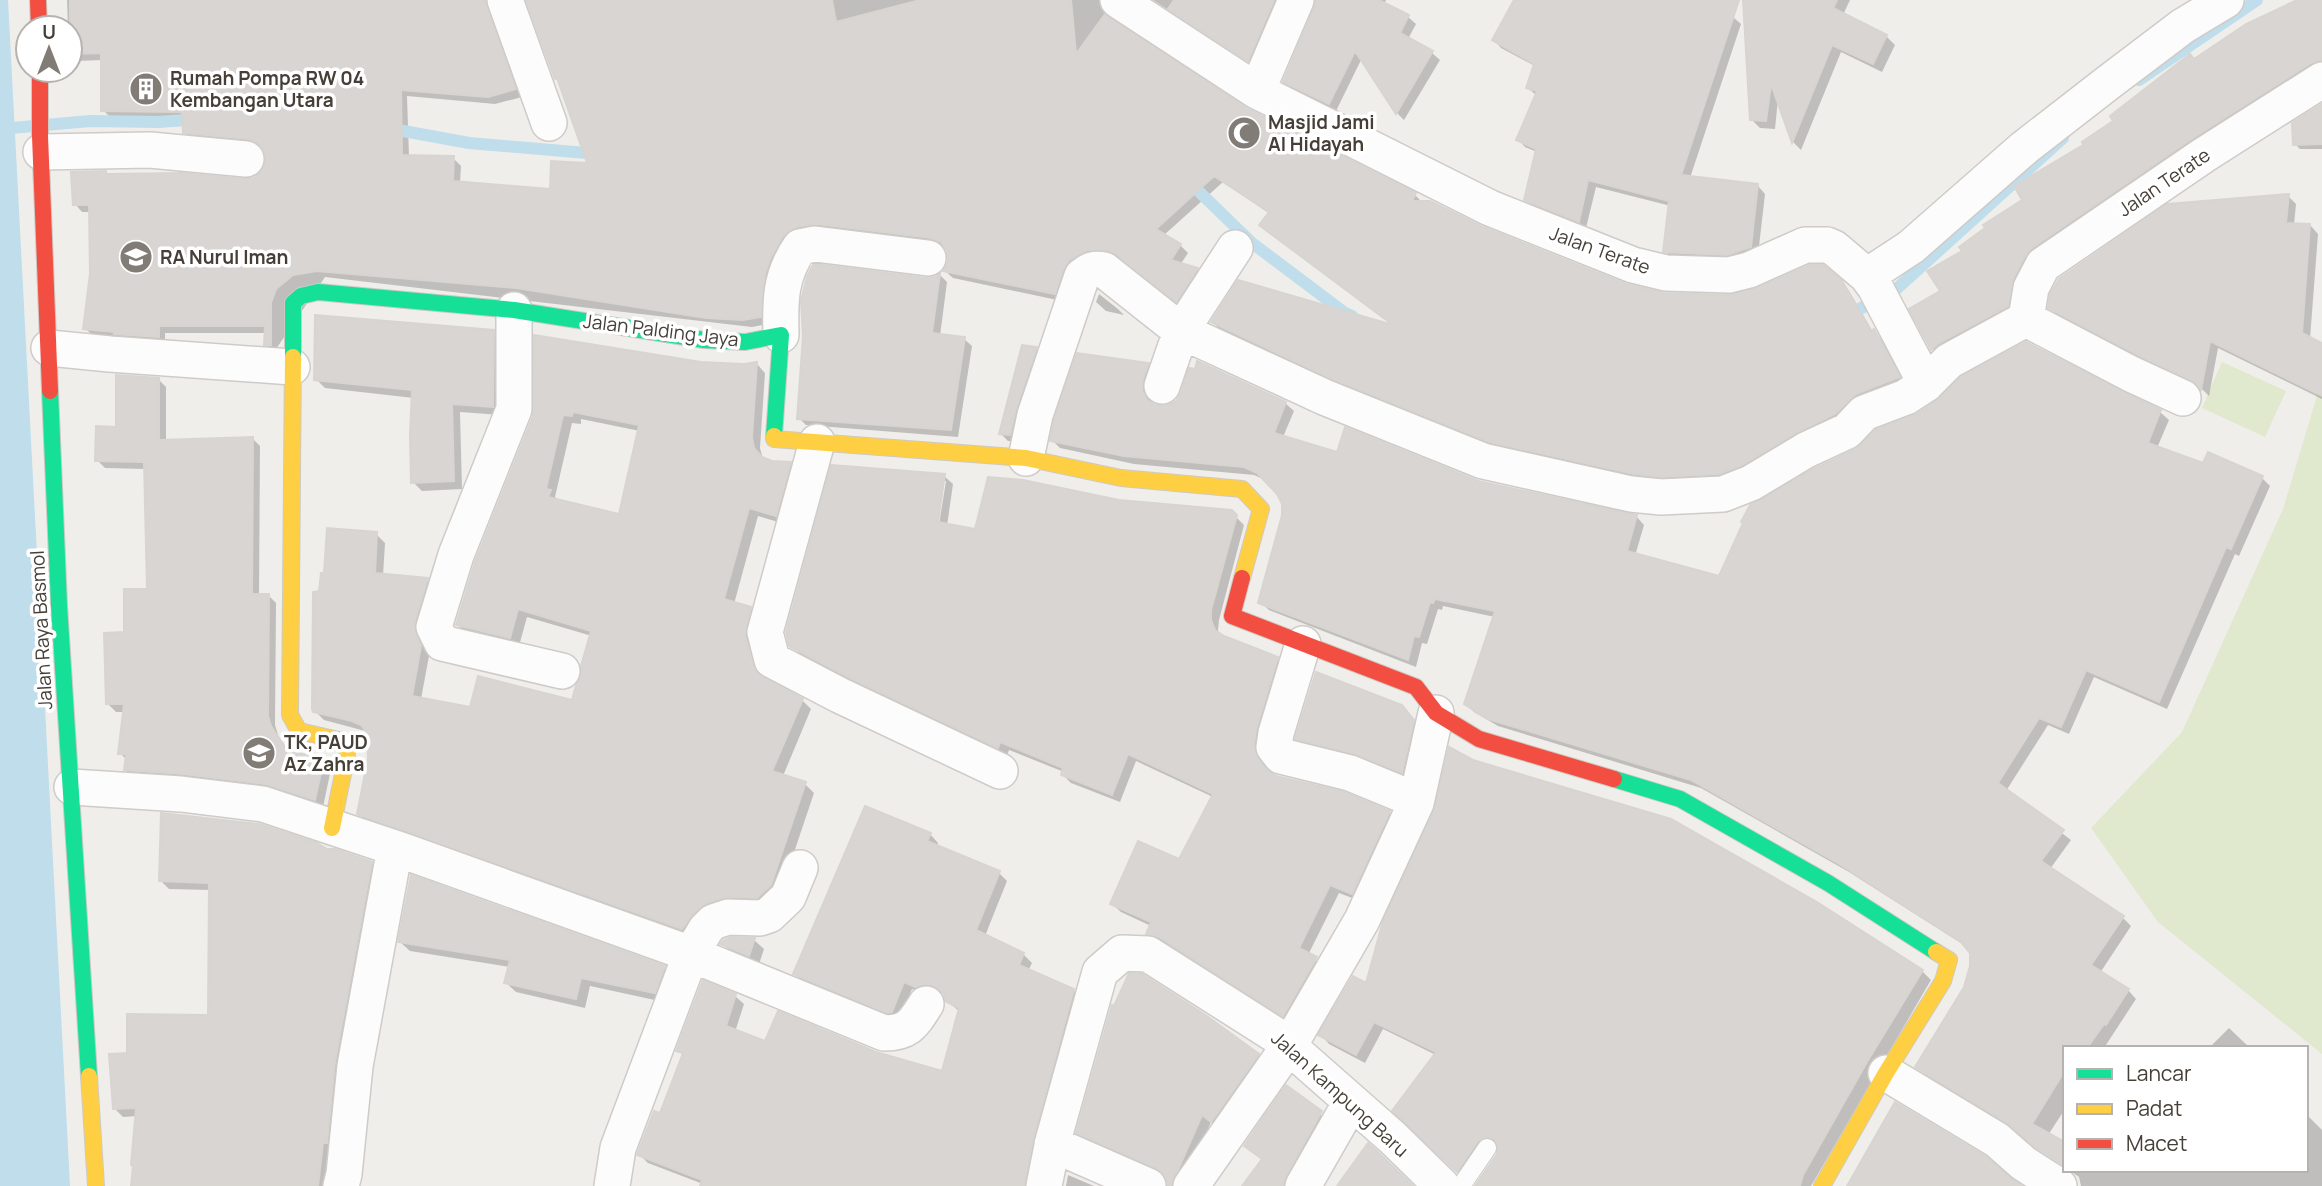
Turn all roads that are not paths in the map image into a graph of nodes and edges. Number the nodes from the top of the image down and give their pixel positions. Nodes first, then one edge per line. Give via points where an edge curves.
1 (505, 0) edge
2 (1118, 0) edge
3 (1296, 0) edge
4 (2226, 0) edge
5 (2322, 80) edge
6 (41, 84) edge
7 (1257, 91) junction
8 (549, 123) dead end
9 (41, 144) junction
10 (246, 159) dead end
11 (1235, 248) dead end
12 (928, 258) dead end
13 (1871, 281) junction
14 (514, 310) junction
15 (2026, 318) junction
16 (1181, 331) junction
17 (781, 335) junction
18 (49, 348) junction
19 (292, 367) junction
20 (1927, 384) junction
21 (1162, 386) dead end
22 (2183, 398) dead end
23 (817, 442) junction
24 (1026, 458) junction
25 (1303, 644) junction
26 (562, 671) dead end
27 (1436, 713) junction
28 (1000, 771) dead end
29 (72, 788) junction
30 (1401, 794) dead end
31 (332, 828) junction
32 (396, 848) junction
33 (800, 868) dead end
34 (691, 954) junction
35 (926, 1004) dead end
36 (1289, 1046) junction
37 (1886, 1073) junction
38 (1351, 1102) junction
39 (1052, 1144) junction
40 (1487, 1148) dead end
41 (96, 1186) edge
42 (341, 1186) edge
43 (612, 1186) edge
44 (1044, 1186) edge
45 (1147, 1186) edge
46 (1191, 1186) edge
47 (1303, 1186) edge
48 (1442, 1186) edge
49 (1461, 1186) edge
50 (1822, 1186) edge
51 (2060, 1186) edge

1 - 8 street
2 - 7 street, Jalan Terate
3 - 7 street
4 - 13 street via 2183,26 2025,148
5 - 15 street, Jalan Terate via 2043,265 2031,288
6 - 9 street, Jalan Raya Basmol
7 - 13 street, Jalan Terate via 1490,208 1633,265 1666,273 1728,275 1817,244 1834,248
9 - 10 street
9 - 18 street, Jalan Raya Basmol
11 - 16 street
12 - 17 street via 815,244 800,247 789,263 780,297
13 - 20 street, Jalan Terate
14 - 17 street, Jalan Palding Jaya via 704,340 745,342
14 - 19 street, Jalan Palding Jaya via 306,293 293,303
14 - 26 street via 514,409 456,555 434,627 442,643
15 - 20 street via 1949,361
15 - 22 street
16 - 20 street via 1324,397 1483,461 1651,496 1723,494 1742,487 1847,431 1864,413
16 - 21 street
16 - 24 street via 1104,270 1088,271 1082,276 1035,415
17 - 23 street via 775,439
18 - 19 street
18 - 29 street, Jalan Raya Basmol
19 - 31 street via 290,715 299,731 347,742
23 - 24 street
23 - 28 street via 765,632 772,660
24 - 25 street via 1121,478 1242,489 1261,509 1232,616
25 - 27 street via 1416,687
25 - 30 street via 1274,747 1281,756 1350,772
27 - 36 street via 1416,803 1363,920
27 - 37 street via 1479,739 1680,799 1828,883 1949,960 1943,981
29 - 31 street via 263,804
29 - 41 street, Jalan Raya Basmol
31 - 32 street
32 - 34 street
32 - 42 street via 355,1066
33 - 34 street via 788,897 769,915 713,922
34 - 35 street via 884,1033 908,1029
34 - 43 street via 618,1148
36 - 38 street, Jalan Kampung Baru
36 - 39 street, Jalan Kampung Baru via 1148,954 1122,953 1100,972
36 - 46 street
37 - 50 street
37 - 51 street via 1997,1140
38 - 47 street
38 - 48 street, Jalan Kampung Baru
39 - 44 street, Jalan Kampung Baru
39 - 45 street
40 - 49 lane

